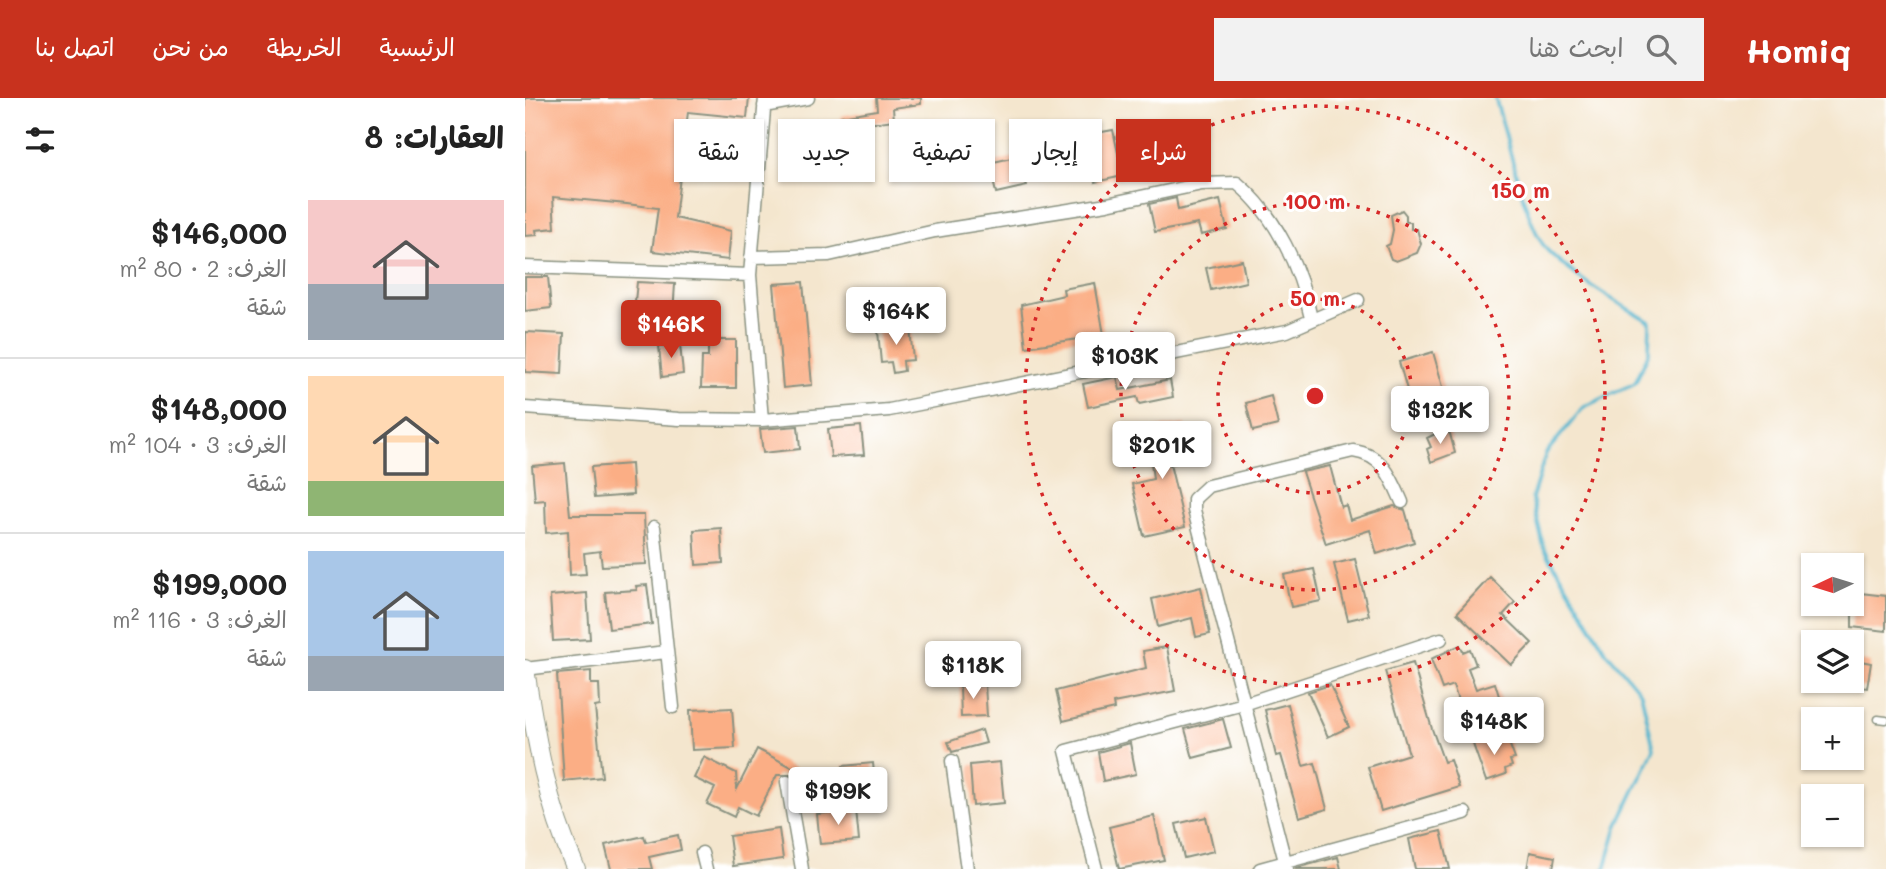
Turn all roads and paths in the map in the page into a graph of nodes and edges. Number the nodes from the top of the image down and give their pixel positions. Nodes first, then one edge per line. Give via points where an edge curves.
1 (808, 98) edge
2 (764, 102) edge
3 (751, 257) junction
4 (525, 267) edge
5 (750, 275) junction
6 (1358, 300) dead end
7 (1311, 318) junction
8 (525, 408) edge
9 (762, 419) junction
10 (1402, 502) dead end
11 (654, 527) dead end
12 (1441, 639) dead end
13 (666, 652) junction
14 (525, 669) edge
15 (1244, 704) junction
16 (673, 707) dead end
17 (1878, 719) dead end
18 (1886, 720) edge
19 (952, 761) dead end
20 (787, 782) dead end
21 (1465, 813) dead end
22 (702, 853) dead end
23 (1287, 866) edge
24 (576, 869) edge
25 (706, 869) edge
26 (802, 869) edge
27 (967, 869) edge
28 (1096, 869) edge
29 (1260, 869) edge

1 - 2 street
2 - 3 street
3 - 5 street
3 - 7 street via 829,255 935,231 1202,184 1237,183 1256,198 1278,232 1304,287
4 - 5 street
5 - 9 street
6 - 7 street
7 - 9 street via 1287,331 939,403 849,415
8 - 9 street via 679,419
10 - 15 street via 1385,467 1367,453 1353,451 1198,492 1194,510
11 - 13 street
12 - 15 street
13 - 14 street
13 - 16 street
14 - 24 main road via 539,764
15 - 23 street
15 - 28 street via 1066,751
17 - 18 lane
19 - 27 street
20 - 26 street
21 - 23 street
22 - 25 street
23 - 29 street

